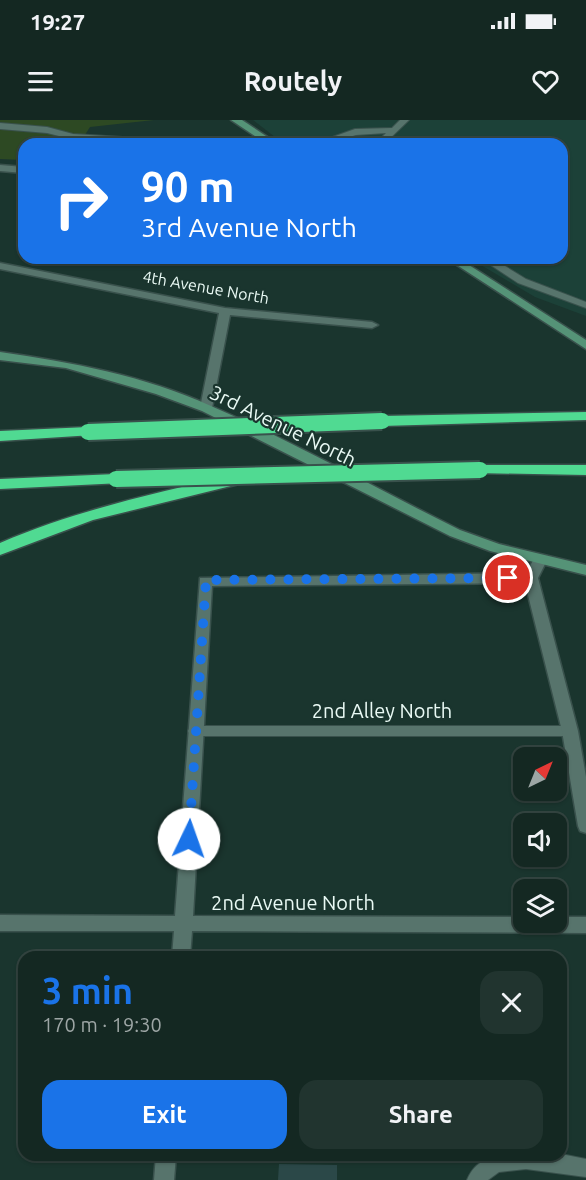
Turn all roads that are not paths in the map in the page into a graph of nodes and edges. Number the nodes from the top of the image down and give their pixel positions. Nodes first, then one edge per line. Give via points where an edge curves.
1 (236, 120) edge
2 (405, 120) edge
3 (0, 126) edge
4 (394, 130) junction
5 (76, 135) junction
6 (81, 138) edge
7 (114, 138) edge
8 (264, 138) edge
9 (336, 138) edge
10 (385, 138) edge
11 (0, 168) edge
12 (18, 170) edge
13 (460, 264) edge
14 (495, 264) edge
15 (0, 266) edge
16 (586, 305) edge
17 (225, 311) junction
18 (372, 325) dead end
19 (586, 345) edge
20 (0, 356) edge
21 (206, 408) junction
22 (586, 416) edge
23 (0, 436) edge
24 (586, 470) edge
25 (255, 474) junction
26 (0, 484) edge
27 (0, 549) edge
28 (540, 560) junction
29 (586, 570) edge
30 (531, 578) junction
31 (195, 731) junction
32 (570, 731) junction
33 (586, 825) edge
34 (0, 923) edge
35 (184, 925) junction
36 (586, 925) edge
37 (182, 951) edge
38 (166, 1161) edge
39 (502, 1161) edge
40 (525, 1161) edge
41 (586, 1168) edge
42 (164, 1180) edge
43 (476, 1180) edge

1 - 8 street
2 - 4 lane
3 - 5 lane
4 - 9 lane via 355,132
4 - 10 lane
5 - 6 lane
5 - 7 lane
11 - 12 street
13 - 19 street
14 - 16 lane via 522,281
15 - 17 street, 4th Avenue North
17 - 18 street, 4th Avenue North
17 - 21 street
20 - 21 street, 3rd Avenue North via 67,365
21 - 28 street, 3rd Avenue North via 455,533
22 - 23 highway, bridge
24 - 25 highway, bridge
25 - 26 highway, bridge
25 - 27 highway, bridge via 71,522
28 - 29 street, 3rd Avenue North
28 - 30 street
30 - 31 street via 206,580
30 - 32 street
31 - 32 lane, 2nd Alley North
31 - 35 street
32 - 33 street
34 - 35 street, 2nd Avenue North
35 - 36 street, 2nd Avenue North
35 - 37 street
38 - 42 street
39 - 43 lane via 489,1166
40 - 41 lane

